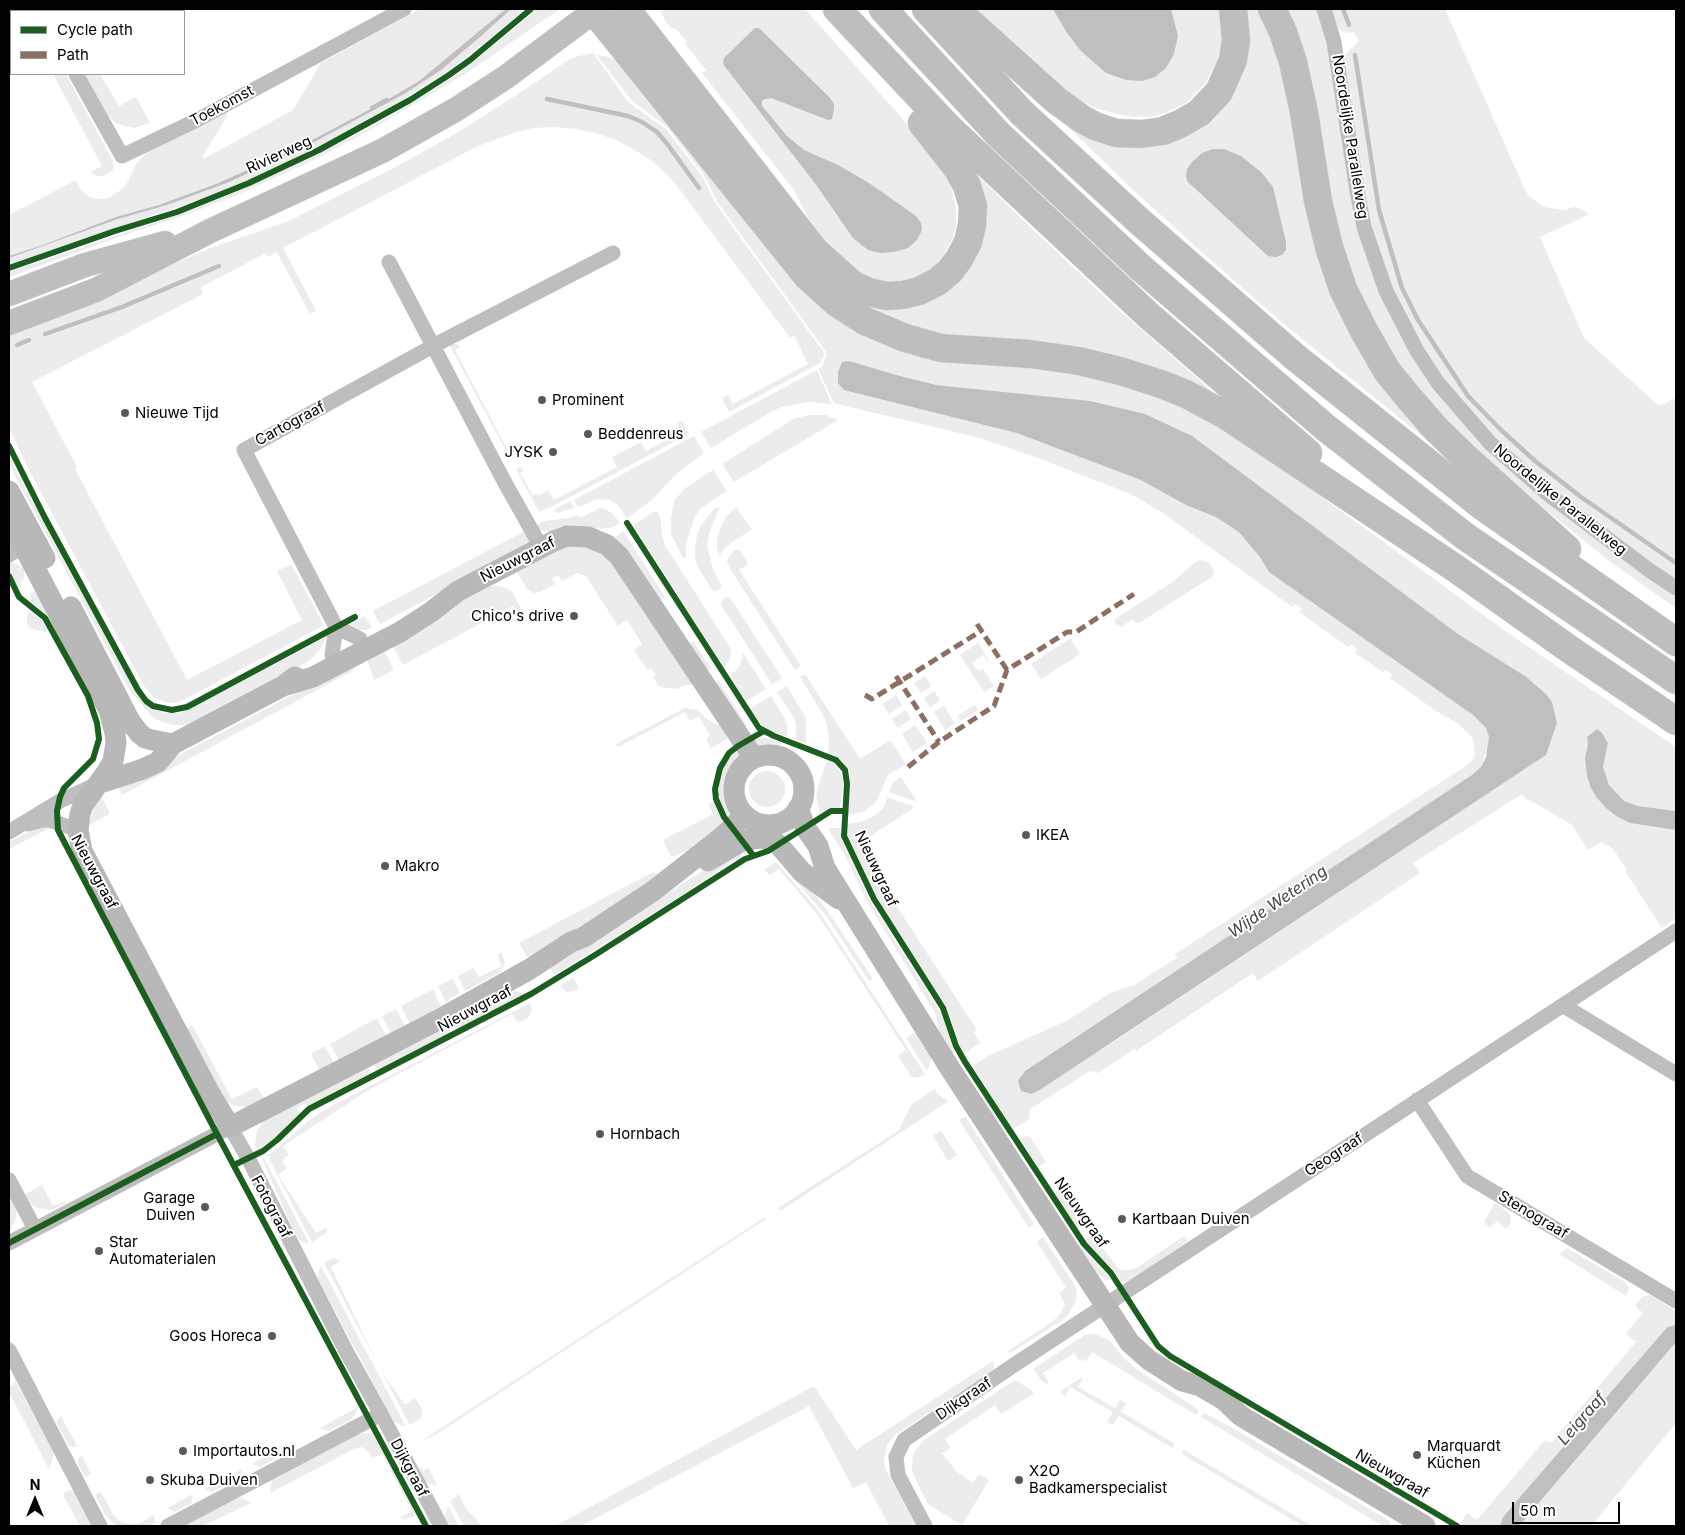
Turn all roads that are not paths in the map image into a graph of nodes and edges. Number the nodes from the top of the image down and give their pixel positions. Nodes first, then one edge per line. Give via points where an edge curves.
1 (404, 9) edge
2 (626, 9) edge
3 (831, 9) edge
4 (837, 9) edge
5 (883, 9) edge
6 (926, 9) edge
7 (954, 9) edge
8 (1233, 9) edge
9 (1272, 9) edge
10 (1324, 9) edge
11 (595, 10) edge
12 (77, 75) edge
13 (210, 231) junction
14 (613, 253) dead end
15 (390, 262) dead end
16 (9, 294) edge
17 (9, 323) edge
18 (433, 346) junction
19 (9, 491) edge
20 (18, 537) edge
21 (541, 547) junction
22 (1455, 568) junction
23 (1676, 588) edge
24 (458, 591) junction
25 (1650, 625) junction
26 (336, 627) junction
27 (360, 639) junction
28 (1676, 642) edge
29 (332, 655) junction
30 (1676, 680) edge
31 (283, 686) junction
32 (1676, 721) edge
33 (173, 744) junction
34 (754, 758) junction
35 (100, 783) junction
36 (792, 814) junction
37 (745, 815) junction
38 (15, 829) edge
39 (78, 830) junction
40 (653, 891) junction
41 (850, 906) junction
42 (1676, 931) edge
43 (1564, 1006) junction
44 (1676, 1074) edge
45 (1417, 1100) junction
46 (230, 1127) junction
47 (9, 1180) edge
48 (35, 1229) junction
49 (9, 1243) edge
50 (1676, 1302) edge
51 (1105, 1306) junction
52 (9, 1350) edge
53 (381, 1414) junction
54 (100, 1526) edge
55 (168, 1526) edge
56 (441, 1526) edge
57 (925, 1526) edge
58 (1425, 1526) edge

1 - 12 street, Toekomst via 197,120 122,156
2 - 3 highway via 815,251 853,285 869,292 886,296 919,291 950,271 968,242 973,206 967,186 946,152
4 - 22 highway via 949,128 1148,315 1298,445
5 - 30 highway via 998,134 1141,268 1326,428 1466,537
6 - 25 highway via 1022,113 1227,300 1482,506
7 - 8 highway via 1056,100 1082,119 1116,133 1141,134 1163,131 1180,124 1199,113 1218,92 1234,60
9 - 25 highway via 1293,62 1329,247 1343,289 1387,371 1408,398 1467,459
10 - 23 street, Noordelijke Parallelweg via 1334,42 1364,226 1386,290 1417,351 1438,383 1490,444 1548,494
11 - 13 main road via 506,77 455,110 382,151
11 - 22 highway via 807,276 865,321 905,338 941,348 1079,360 1186,394 1227,416
13 - 16 main road via 85,265
13 - 17 main road via 96,290
14 - 18 street
15 - 18 street
18 - 21 street
18 - 26 street, Cartograaf via 244,450
19 - 20 street, Nieuwgraaf
20 - 33 street, Nieuwgraaf via 130,721 145,738
20 - 35 street, Nieuwgraaf via 112,719 115,753
21 - 24 street, Nieuwgraaf
21 - 34 street, Nieuwgraaf via 566,536 577,536 600,541 612,548
22 - 32 highway
24 - 27 street, Nieuwgraaf via 442,595
24 - 31 street, Nieuwgraaf via 400,632 313,677
25 - 28 highway
26 - 27 street
26 - 29 street
27 - 29 street, Nieuwgraaf
29 - 31 street, Nieuwgraaf
31 - 33 street, Nieuwgraaf
33 - 35 street, Nieuwgraaf via 158,762
34 - 36 street via 778,756 794,766 804,791
34 - 37 street via 746,763 735,779 735,799
35 - 38 street via 41,811
35 - 39 street, Nieuwgraaf via 83,805
36 - 37 street via 768,825 752,821
36 - 41 street, Nieuwgraaf via 792,834 825,868
37 - 40 street, Nieuwgraaf
38 - 39 street via 50,820
39 - 46 street, Nieuwgraaf via 82,850
40 - 41 street, Nieuwgraaf via 742,841 760,838 778,844 802,872
40 - 46 street, Nieuwgraaf via 530,969
41 - 51 street, Nieuwgraaf via 951,1070
42 - 43 street, Geograaf
43 - 44 street
43 - 45 street, Geograaf
45 - 50 street, Stenograaf via 1467,1176
45 - 51 street, Geograaf
46 - 48 street
46 - 53 street, Fotograaf
47 - 48 street
48 - 49 street
51 - 57 street, Dijkgraaf via 904,1440 896,1457 898,1475
51 - 58 street, Nieuwgraaf via 1130,1343 1149,1360 1182,1381 1200,1386 1224,1400 1242,1416
52 - 54 street
53 - 55 street
53 - 56 street, Dijkgraaf

